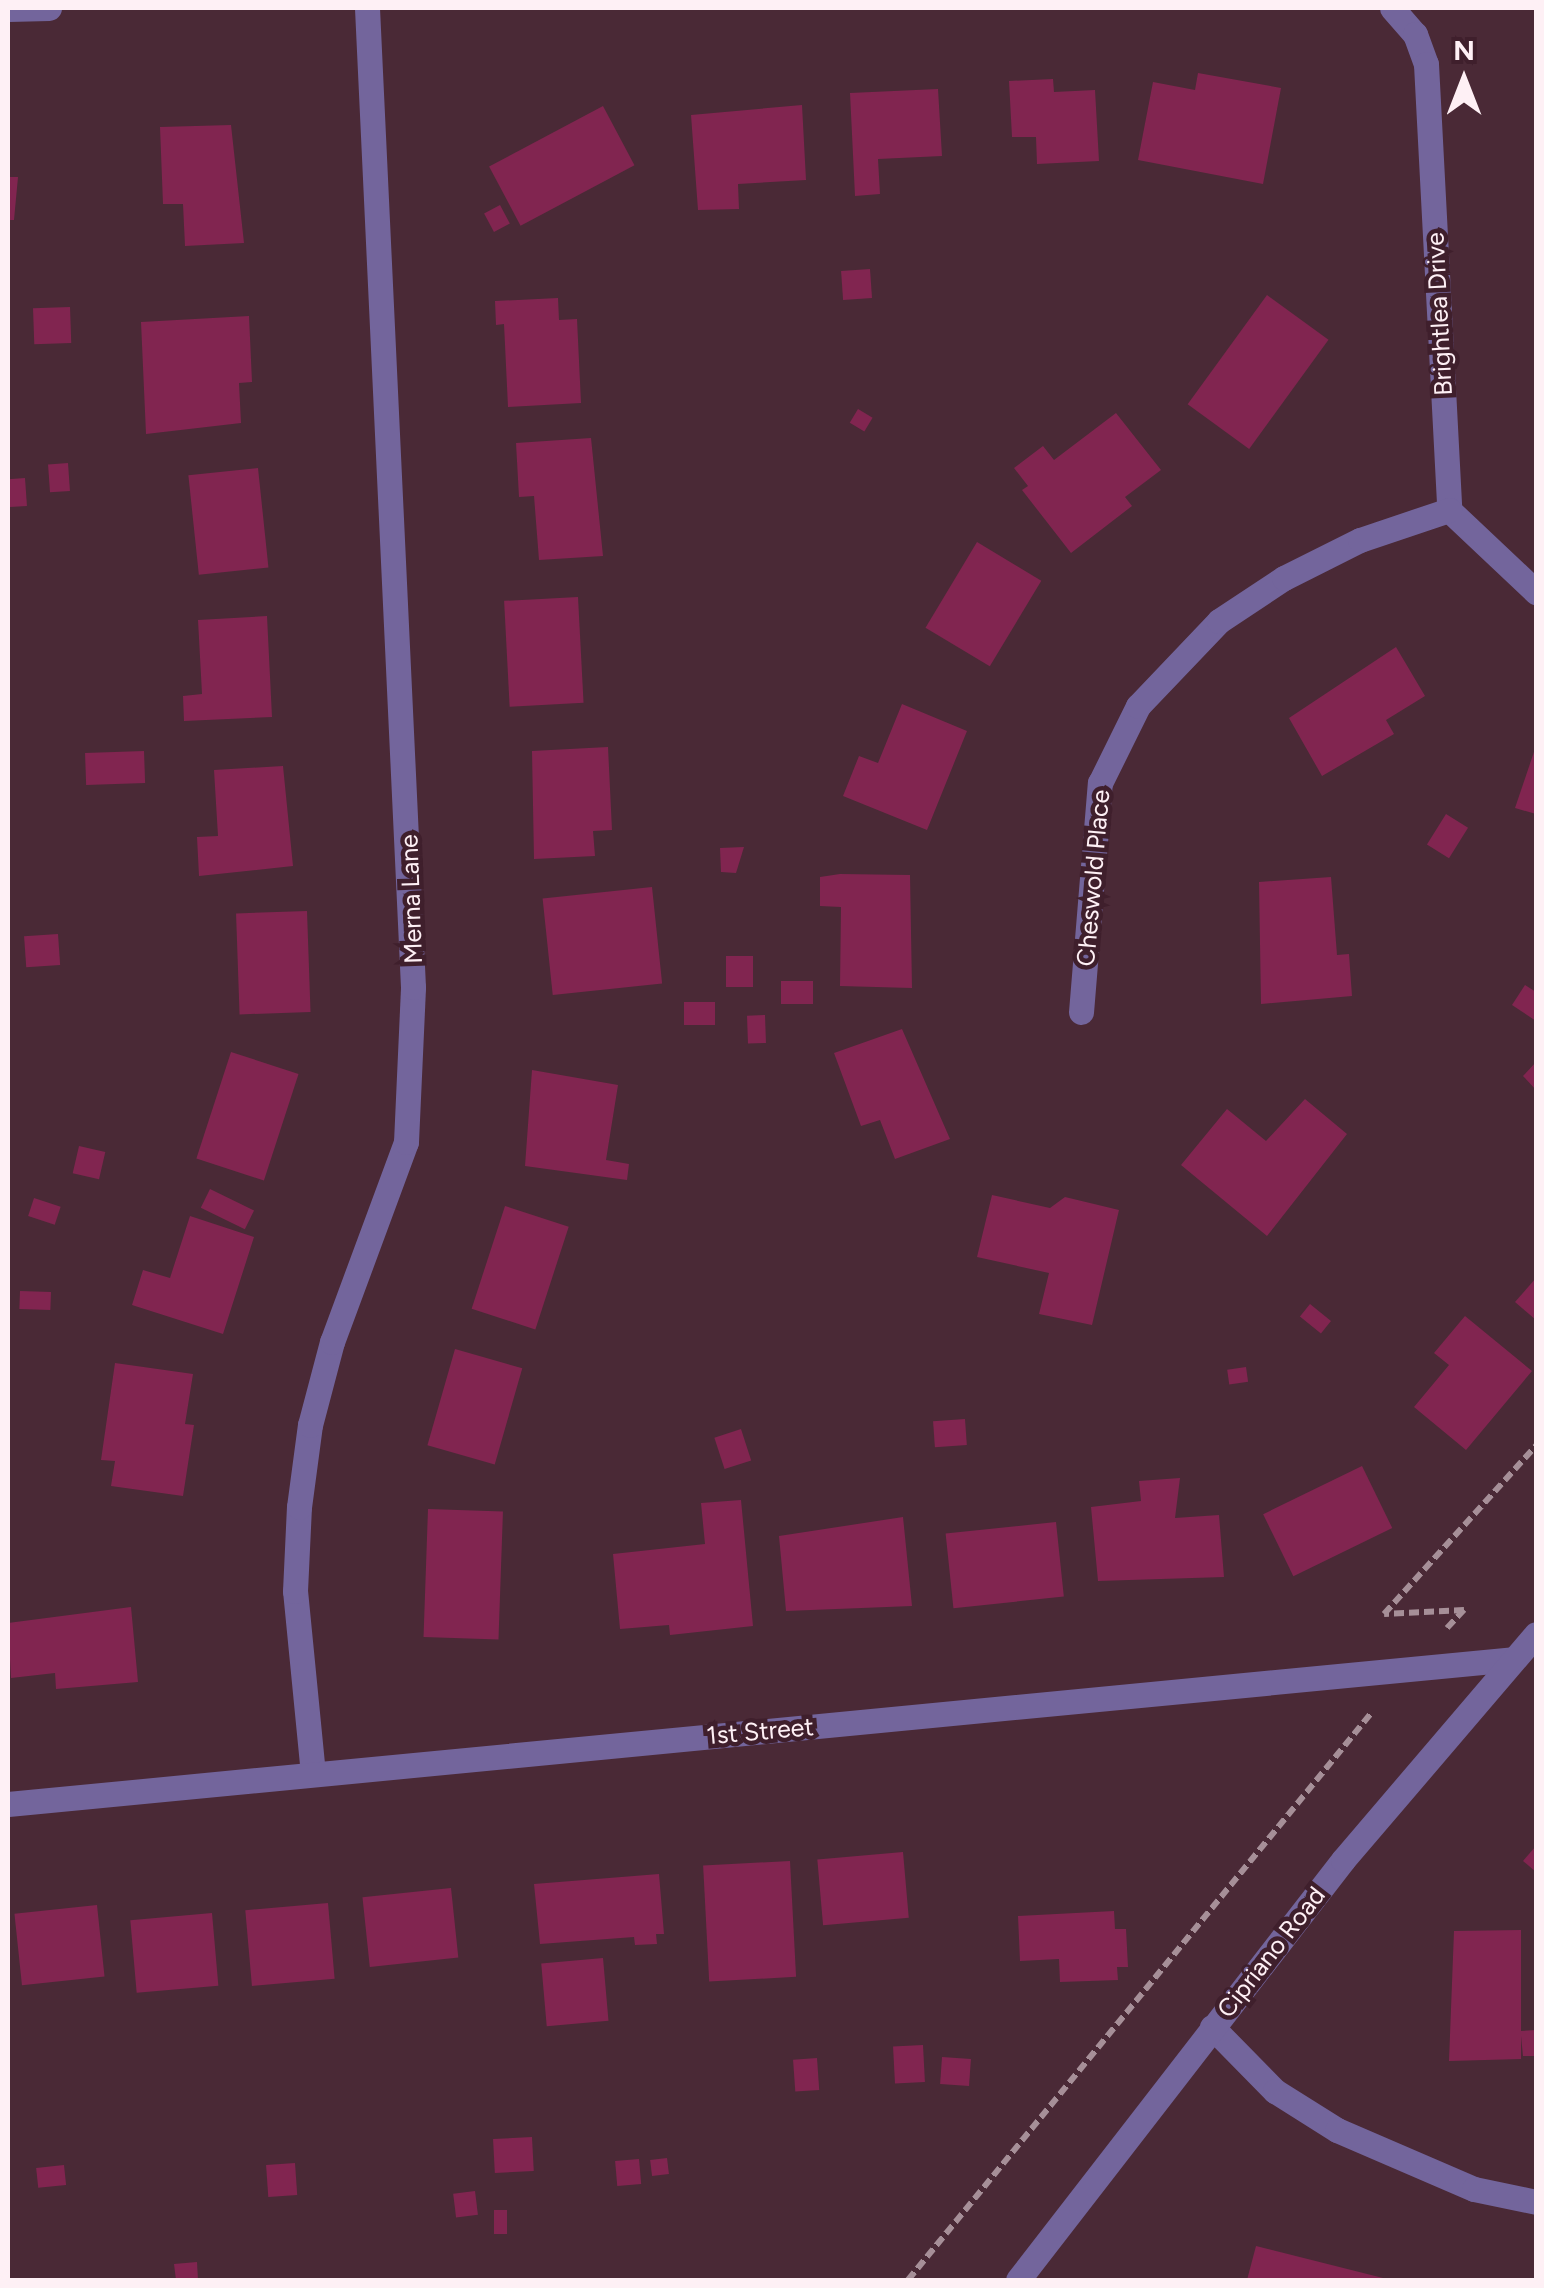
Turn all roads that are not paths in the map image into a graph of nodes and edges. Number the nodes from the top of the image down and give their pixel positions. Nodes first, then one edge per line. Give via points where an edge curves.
1 (49, 8) edge
2 (367, 8) edge
3 (1392, 8) edge
4 (8, 9) edge
5 (1449, 510) junction
6 (1536, 592) edge
7 (1080, 1012) dead end
8 (1536, 1634) edge
9 (1514, 1659) junction
10 (313, 1774) junction
11 (8, 1804) edge
12 (1212, 2027) junction
13 (1536, 2202) edge
14 (1018, 2280) edge

1 - 4 street
2 - 10 street, Merna Lane via 413,987 406,1142 332,1342 310,1425 299,1507 295,1591
3 - 5 street, Brightlea Drive via 1415,34 1426,64
5 - 6 street
5 - 7 street, Cheswold Place via 1360,540 1284,578 1219,620 1138,706 1100,782
8 - 9 street, Cipriano Road
9 - 10 street, 1st Street
9 - 12 street, Cipriano Road via 1342,1860
10 - 11 street, 1st Street
12 - 13 street via 1275,2091 1337,2130 1474,2190
12 - 14 street, Cipriano Road

